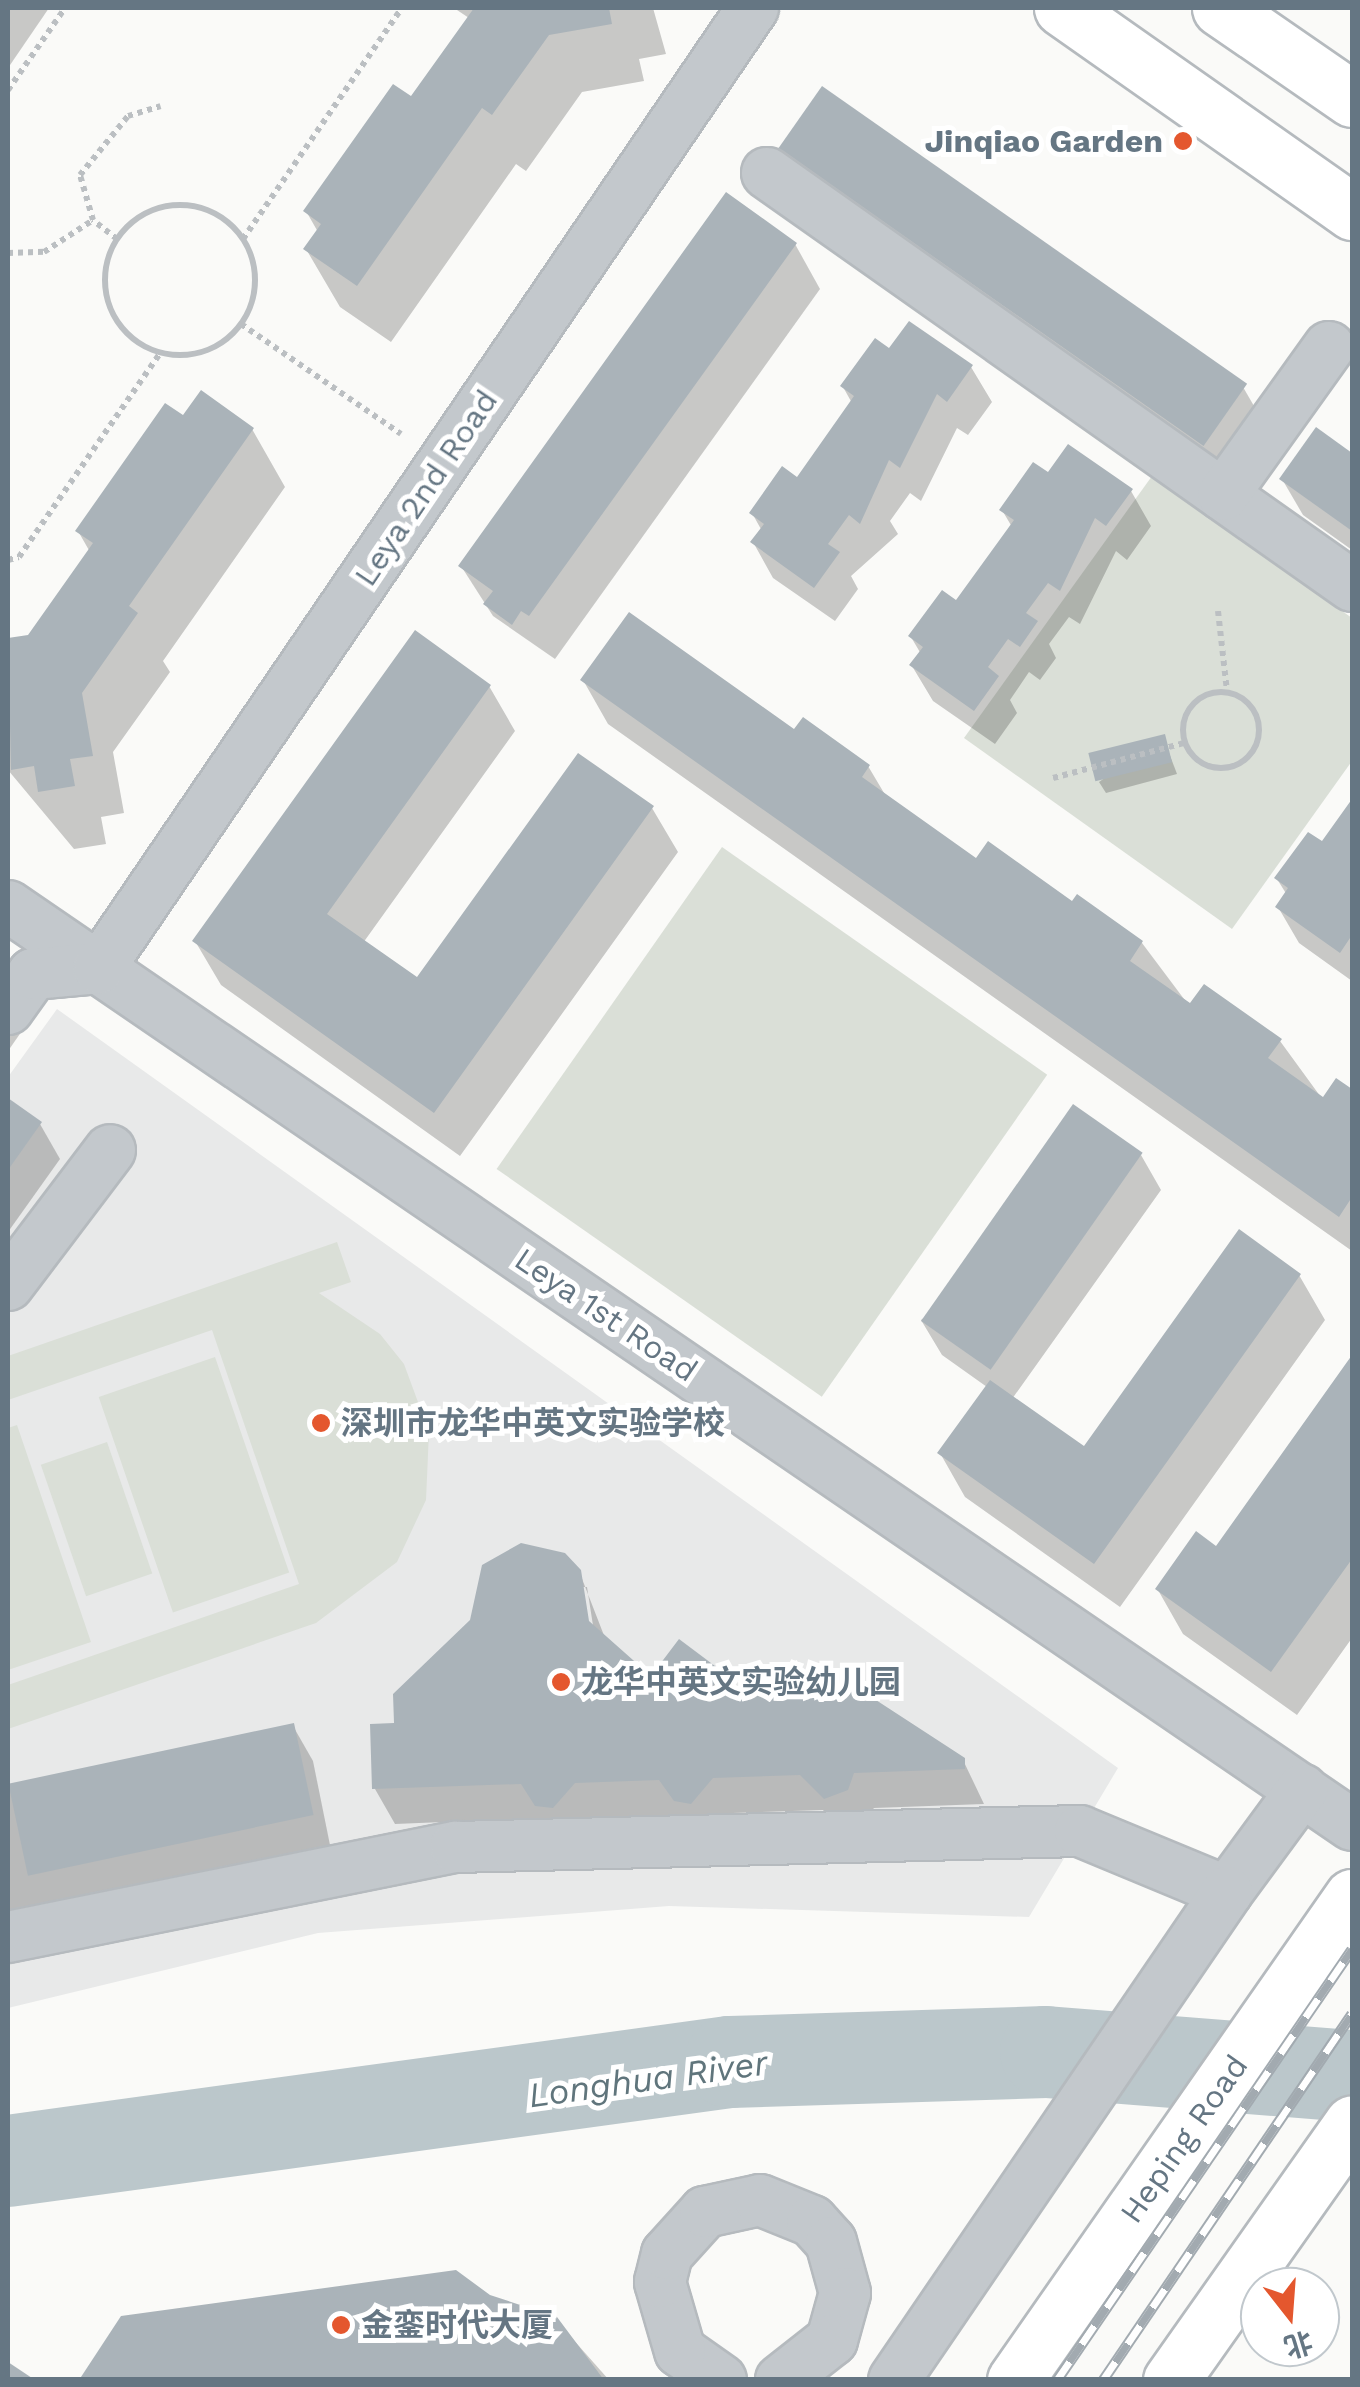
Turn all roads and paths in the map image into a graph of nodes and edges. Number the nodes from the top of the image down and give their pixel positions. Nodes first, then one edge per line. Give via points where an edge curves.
1 (65, 8) edge
2 (402, 8) edge
3 (753, 8) edge
4 (1062, 8) edge
5 (1220, 8) edge
6 (8, 90) edge
7 (1352, 99) edge
8 (161, 106) dead end
9 (767, 172) dead end
10 (1352, 212) edge
11 (94, 220) junction
12 (118, 239) junction
13 (243, 240) junction
14 (8, 254) edge
15 (241, 324) junction
16 (1329, 346) dead end
17 (161, 352) junction
18 (443, 463) junction
19 (1223, 495) junction
20 (8, 560) edge
21 (1352, 586) edge
22 (1218, 611) dead end
23 (1227, 692) junction
24 (1184, 743) junction
25 (1053, 778) dead end
26 (8, 906) edge
27 (99, 968) junction
28 (8, 1009) edge
29 (110, 1150) dead end
30 (8, 1285) edge
31 (1302, 1790) junction
32 (1352, 1825) edge
33 (1228, 1892) junction
34 (1352, 1897) edge
35 (8, 1937) edge
36 (1352, 2123) edge
37 (842, 2318) junction
38 (901, 2369) edge
39 (722, 2380) edge
40 (781, 2380) edge
41 (1016, 2380) edge
42 (1171, 2380) edge

1 - 6 path
2 - 13 path
3 - 18 street, Leya 2nd Road
4 - 10 main road
5 - 7 main road
8 - 11 path via 128,116 80,175
9 - 19 street
11 - 12 path
11 - 14 path via 44,252
12 - 13 path via 155,207 196,204
12 - 17 path via 105,266 108,306 130,338
13 - 15 path via 254,257 255,297
15 - 17 path via 205,352
15 - 18 path
16 - 19 street
17 - 20 path via 19,557
18 - 27 street, Leya 2nd Road
19 - 21 street
22 - 23 path
23 - 24 path via 1189,707
23 - 24 path via 1258,718 1248,758 1210,768
24 - 25 path
26 - 27 street, Leya 1st Road
27 - 28 street via 33,974
27 - 31 street, Leya 1st Road
29 - 30 street
31 - 32 street, Leya 1st Road
31 - 33 street
33 - 35 street via 1080,1832 456,1848
33 - 38 street
34 - 41 main road, Heping Road
36 - 42 main road
37 - 38 street
37 - 39 street via 842,2268 812,2221 760,2200 705,2212 668,2254 660,2306 680,2351
37 - 40 street via 816,2360

